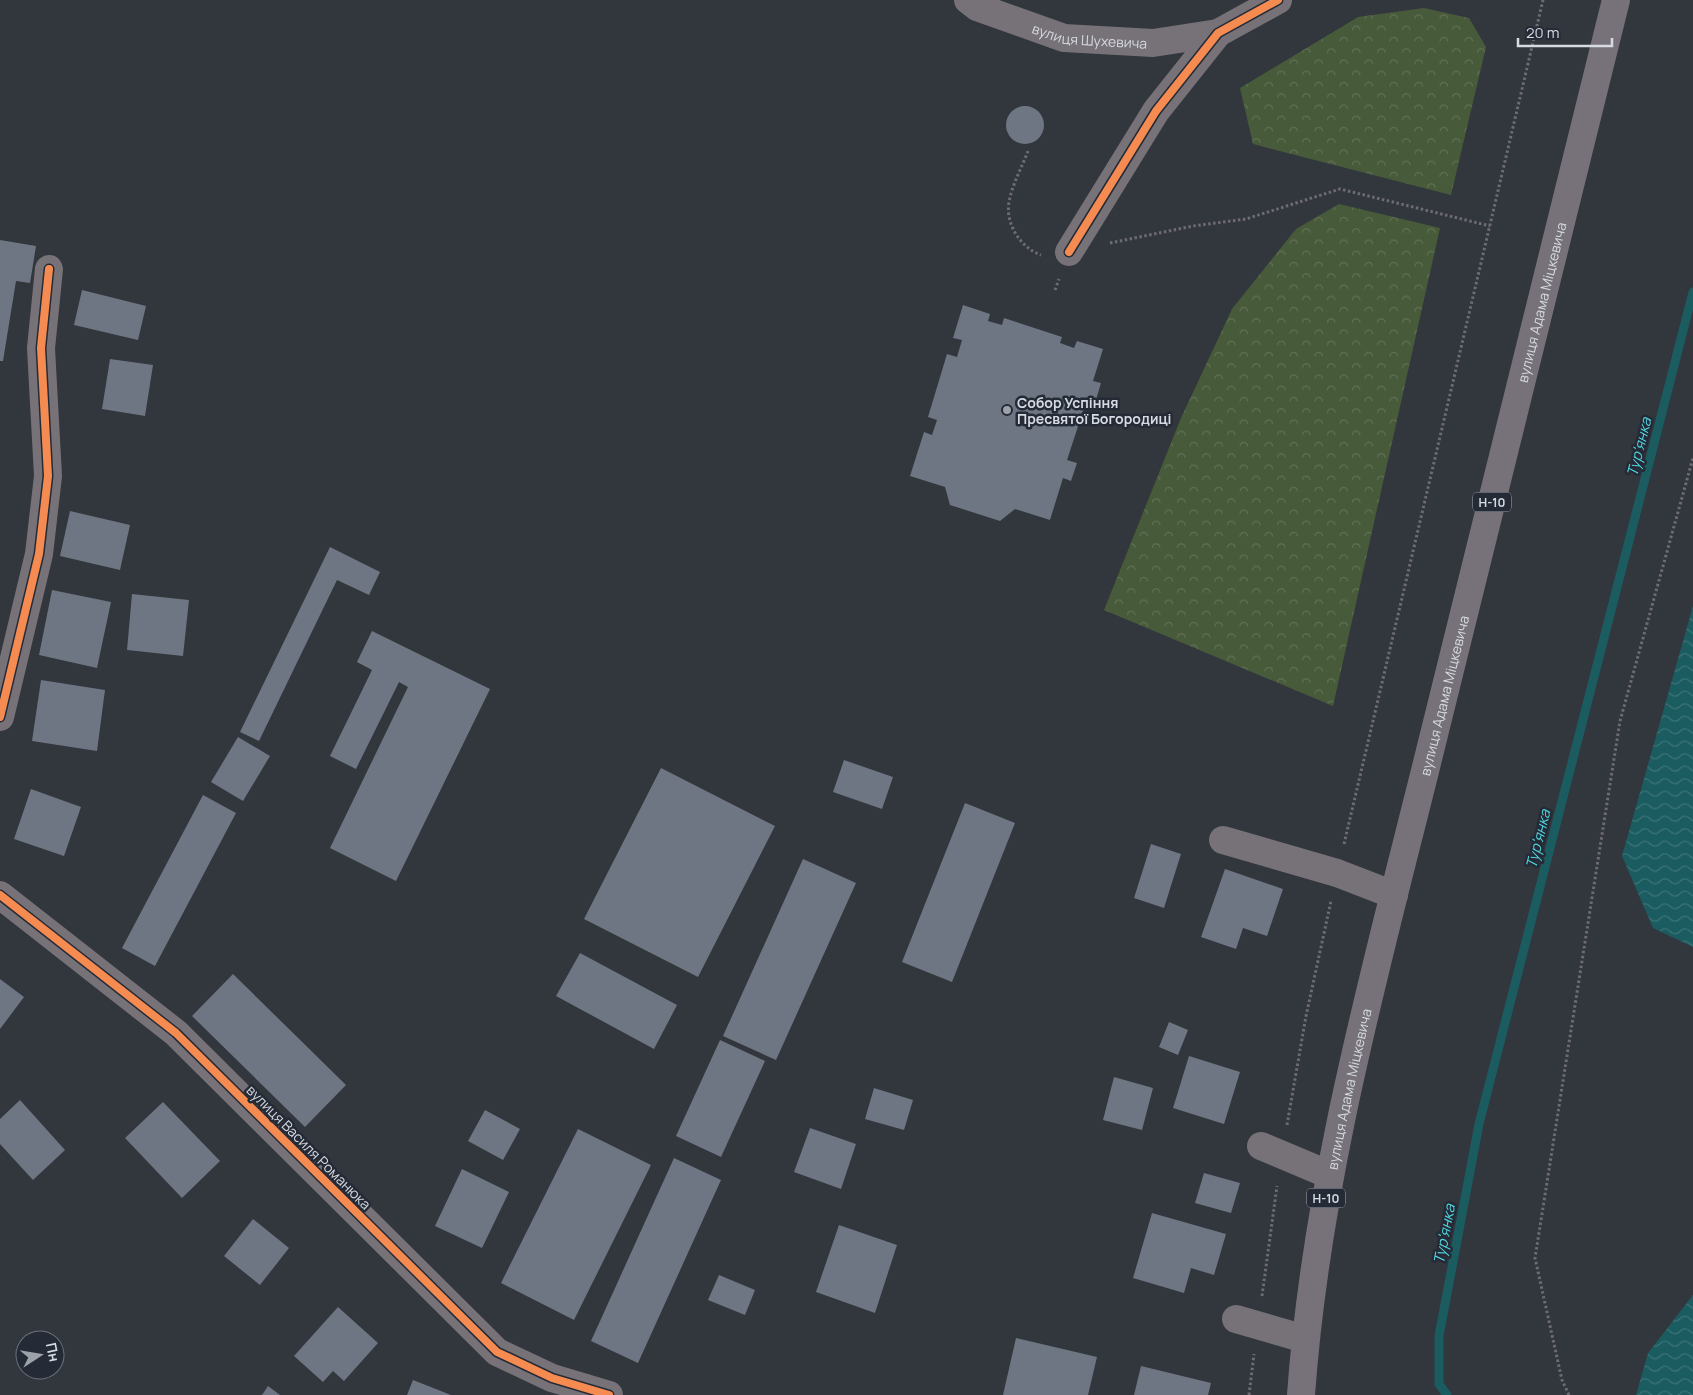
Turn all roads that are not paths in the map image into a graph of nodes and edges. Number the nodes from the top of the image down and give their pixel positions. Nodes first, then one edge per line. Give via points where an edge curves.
1 (968, 0) edge
2 (1278, 0) edge
3 (1616, 0) edge
4 (1218, 33) junction
5 (1067, 258) road end
6 (49, 269) dead end
7 (0, 717) edge
8 (1223, 840) dead end
9 (0, 895) edge
10 (1394, 896) junction
11 (1271, 1151) road end
12 (1330, 1175) junction
13 (1247, 1322) road end
14 (1305, 1339) junction
15 (609, 1395) edge
16 (1301, 1395) edge

1 - 4 street, вулиця Шухевича via 977,7 1064,38 1153,43
2 - 4 street, вулиця Шухевича
3 - 10 main road, вулиця Адама Міцкевича / Н-10
4 - 5 street, вулиця Шухевича via 1156,111
6 - 7 street via 41,348 48,476 39,554
8 - 10 street via 1337,873
9 - 15 street, вулиця Василя Романюка via 176,1033 497,1352 552,1378
10 - 12 main road, вулиця Адама Міцкевича / Н-10
11 - 12 street
12 - 14 main road, вулиця Адама Міцкевича / Н-10
13 - 14 street
14 - 16 main road, вулиця Адама Міцкевича / Н-10

